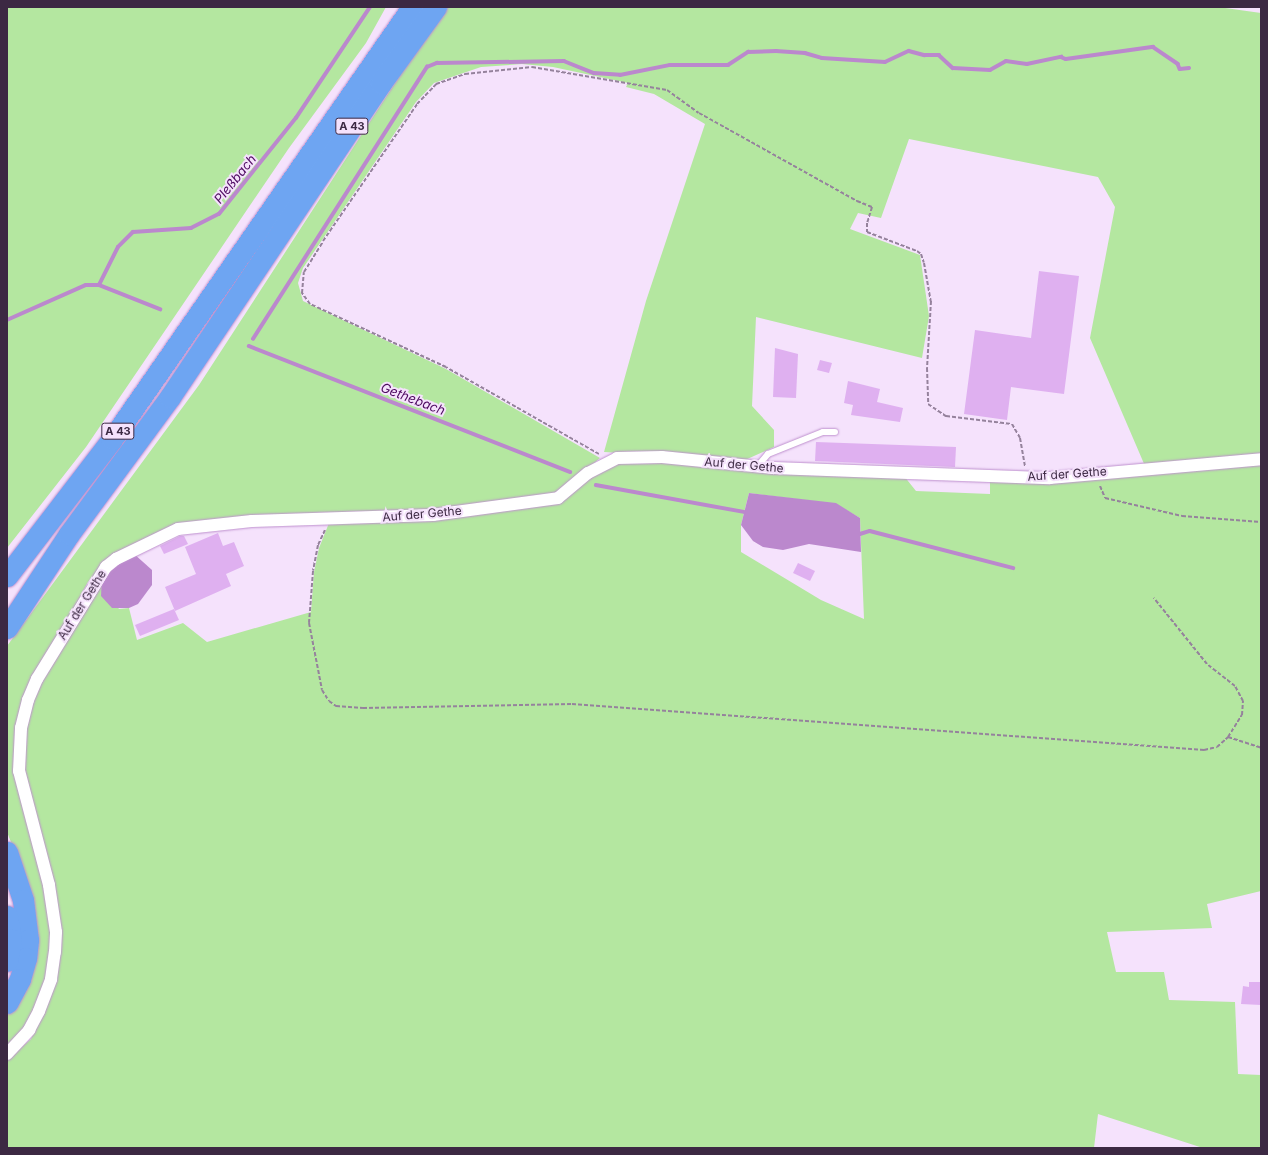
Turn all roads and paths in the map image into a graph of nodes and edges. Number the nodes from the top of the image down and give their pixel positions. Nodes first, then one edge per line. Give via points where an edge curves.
1 (399, 7) edge
2 (412, 7) edge
3 (436, 7) edge
4 (341, 106) junction
5 (835, 432) dead end
6 (1261, 459) edge
7 (610, 460) junction
8 (757, 467) junction
9 (1095, 473) junction
10 (1027, 478) junction
11 (330, 519) junction
12 (1261, 522) edge
13 (69, 534) junction
14 (11, 571) edge
15 (1154, 598) dead end
16 (7, 610) edge
17 (7, 628) edge
18 (1228, 737) junction
19 (1261, 748) edge
20 (7, 852) edge
21 (7, 916) edge
22 (7, 961) edge
23 (7, 1003) edge
24 (7, 1054) edge

1 - 4 highway
2 - 4 highway, A 43
3 - 13 highway, A 43 via 381,83 170,397
4 - 14 highway, A 43 via 112,439
5 - 8 lane via 823,432 768,454
6 - 9 street, Auf der Gethe
7 - 8 street, Auf der Gethe via 662,458
7 - 10 path via 446,367 310,304 302,293 304,272 322,241 417,104 436,84 465,74 532,67 667,90 699,112 857,202 872,207 867,232 921,254 924,263 931,301 926,368 928,404 946,416 1012,424 1020,438
7 - 11 street, Auf der Gethe via 588,473 558,498 433,515
8 - 10 street, Auf der Gethe
9 - 10 street, Auf der Gethe
9 - 12 path via 1105,498 1182,516
11 - 18 path via 318,545 309,623 322,690 336,706 363,708 572,704 1204,750 1217,747
11 - 24 street, Auf der Gethe via 252,521 178,529 116,559 96,580 37,679 21,728 19,771 49,885 56,932 53,966 43,1003 29,1030
13 - 16 highway, A 43
13 - 17 highway
15 - 18 path via 1207,664 1235,686 1243,701 1244,708
18 - 19 path
20 - 23 highway via 23,900 28,940 20,979
21 - 22 highway via 11,939

